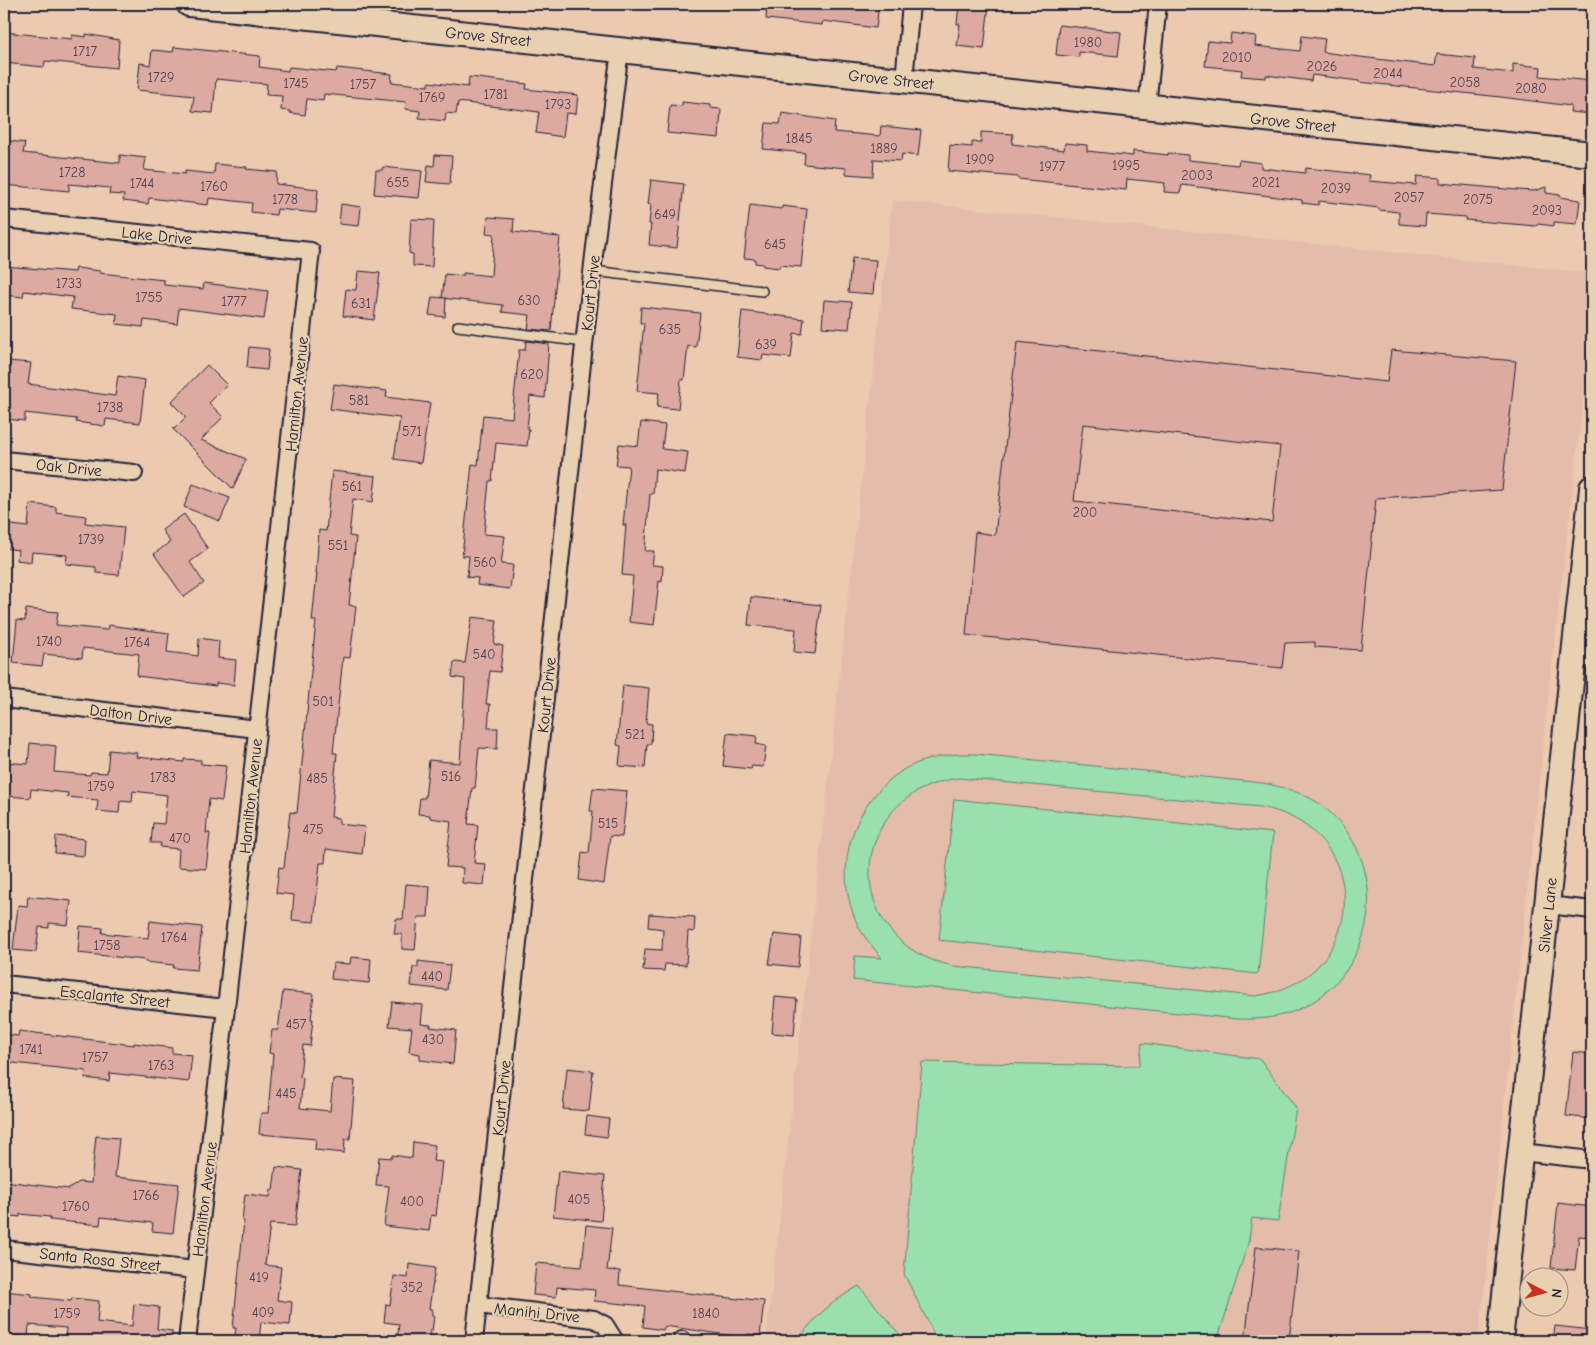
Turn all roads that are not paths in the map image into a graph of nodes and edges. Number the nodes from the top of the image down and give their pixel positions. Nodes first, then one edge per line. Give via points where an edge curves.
1 (191, 4) edge
2 (911, 4) edge
3 (1158, 4) edge
4 (620, 50) junction
5 (904, 80) junction
6 (1147, 106) junction
7 (1592, 154) edge
8 (4, 219) edge
9 (311, 251) joint
10 (593, 271) junction
11 (762, 290) dead end
12 (458, 326) dead end
13 (585, 342) junction
14 (4, 460) edge
15 (134, 473) dead end
16 (1592, 488) edge
17 (1584, 658) edge
18 (4, 699) edge
19 (257, 729) junction
20 (1548, 905) junction
21 (1592, 910) edge
22 (4, 984) edge
23 (226, 1008) junction
24 (1521, 1152) junction
25 (1592, 1160) edge
26 (4, 1249) edge
27 (195, 1270) junction
28 (478, 1305) junction
29 (187, 1341) edge
30 (474, 1341) edge
31 (614, 1341) edge
32 (1500, 1341) edge

1 - 4 street, Grove Street
2 - 5 street
3 - 6 street
4 - 5 street, Grove Street
4 - 10 street, Kourt Drive
5 - 6 street, Grove Street
6 - 7 street, Grove Street
8 - 9 street, Lake Drive
9 - 19 street, Hamilton Avenue
10 - 11 lane
10 - 13 street, Kourt Drive
12 - 13 lane
13 - 28 street, Kourt Drive
14 - 15 street, Oak Drive
16 - 17 street, Silver Lane
17 - 20 street, Silver Lane
18 - 19 street, Dalton Drive
19 - 23 street, Hamilton Avenue
20 - 21 street
20 - 24 street, Silver Lane
22 - 23 street, Escalante Street
23 - 27 street, Hamilton Avenue
24 - 25 street
24 - 32 street, Silver Lane
26 - 27 street, Santa Rosa Street
27 - 29 street, Hamilton Avenue
28 - 30 street, Kourt Drive
28 - 31 street, Manihi Drive via 594,1319 605,1325

